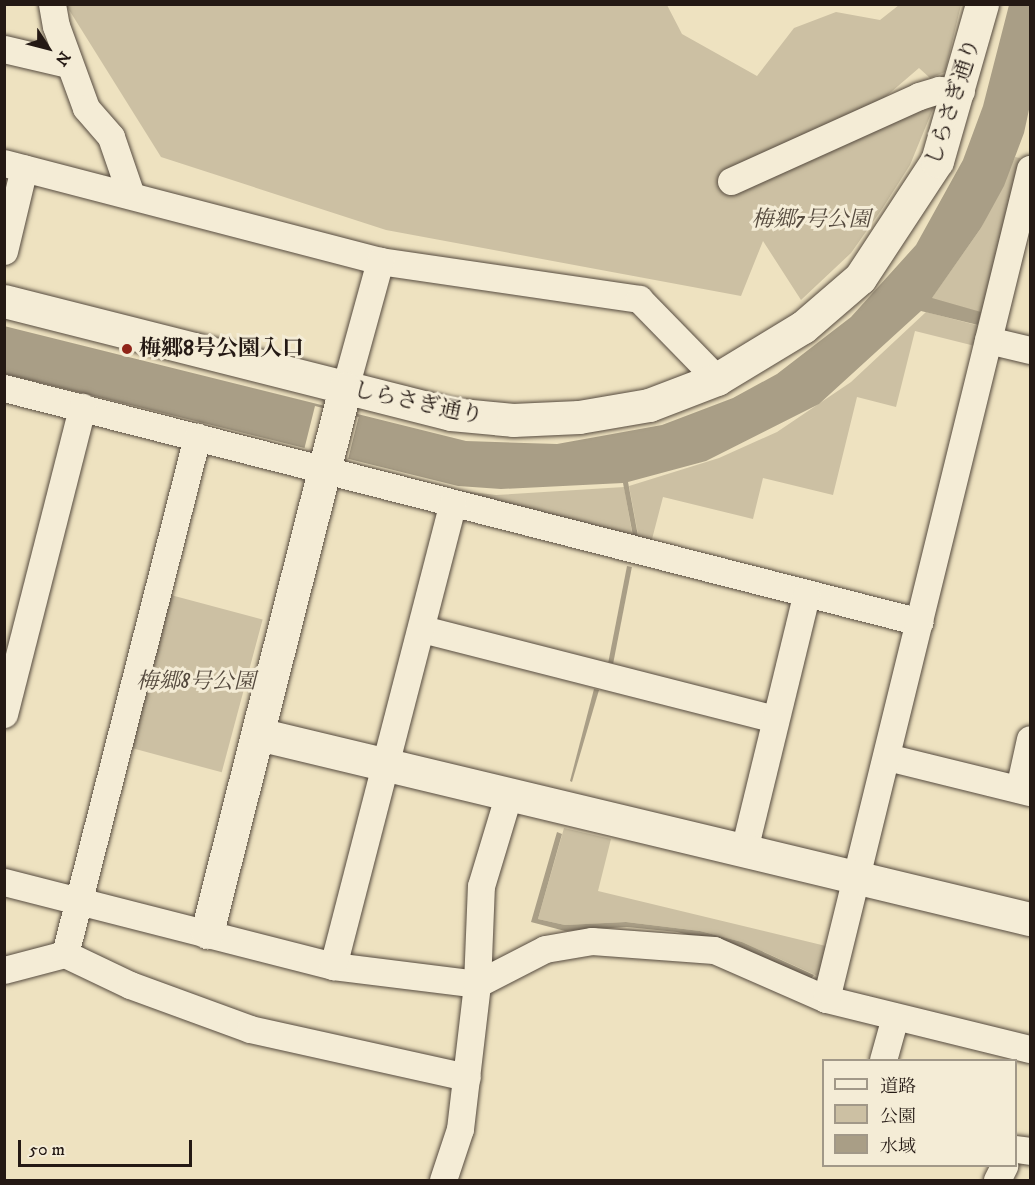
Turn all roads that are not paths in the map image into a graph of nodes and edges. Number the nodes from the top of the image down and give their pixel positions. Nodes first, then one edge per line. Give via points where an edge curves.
1 (52, 4) edge
2 (982, 4) edge
3 (4, 49) edge
4 (68, 64) junction
5 (961, 91) junction
6 (14, 166) edge
7 (1030, 169) edge
8 (730, 182) dead end
9 (131, 195) junction
10 (4, 251) edge
11 (380, 261) junction
12 (4, 301) edge
13 (988, 339) junction
14 (1030, 350) edge
15 (717, 379) junction
16 (4, 388) edge
17 (342, 398) junction
18 (82, 407) junction
19 (197, 437) junction
20 (326, 462) junction
21 (453, 503) junction
22 (806, 595) junction
23 (920, 622) junction
24 (422, 629) junction
25 (4, 714) edge
26 (775, 719) junction
27 (258, 734) junction
28 (1030, 739) edge
29 (887, 757) junction
30 (387, 764) junction
31 (1025, 790) edge
32 (509, 794) junction
33 (744, 850) junction
34 (857, 878) junction
35 (4, 882) edge
36 (80, 902) junction
37 (1030, 920) edge
38 (207, 932) junction
39 (65, 954) junction
40 (333, 966) junction
41 (4, 970) edge
42 (477, 984) junction
43 (826, 999) junction
44 (895, 1017) junction
45 (1030, 1049) edge
46 (883, 1059) edge
47 (467, 1077) junction
48 (443, 1180) edge

1 - 4 street
2 - 5 street, しらさぎ通り
3 - 4 street
4 - 9 street via 86,108 111,137
5 - 8 street via 939,90 919,96
5 - 15 street, しらさぎ通り via 938,161 860,278 802,327
6 - 9 street
6 - 10 street
7 - 13 street
9 - 11 street
11 - 15 street via 639,299
11 - 17 street
12 - 17 street, しらさぎ通り
13 - 14 street
13 - 23 street
15 - 17 street, しらさぎ通り via 649,405 579,417 513,420
16 - 18 street
17 - 20 street
18 - 19 street
18 - 25 street
19 - 20 street
19 - 36 street
20 - 21 street
20 - 27 street
21 - 22 street
21 - 24 street
22 - 23 street
22 - 26 street
23 - 29 street
24 - 26 street
24 - 30 street
26 - 33 street
27 - 30 street
27 - 38 street
28 - 31 street
29 - 31 street
29 - 34 street
30 - 32 street
30 - 40 street
32 - 33 street
32 - 42 street via 481,886
33 - 34 street
34 - 37 street
34 - 43 street
35 - 36 street
36 - 38 street
36 - 39 street
38 - 40 street
39 - 41 street
39 - 47 street via 130,985 250,1029
40 - 42 street
42 - 43 street via 545,949 592,941 655,943 714,950
42 - 47 street
43 - 44 street
44 - 45 street
44 - 46 street
47 - 48 street via 460,1129

